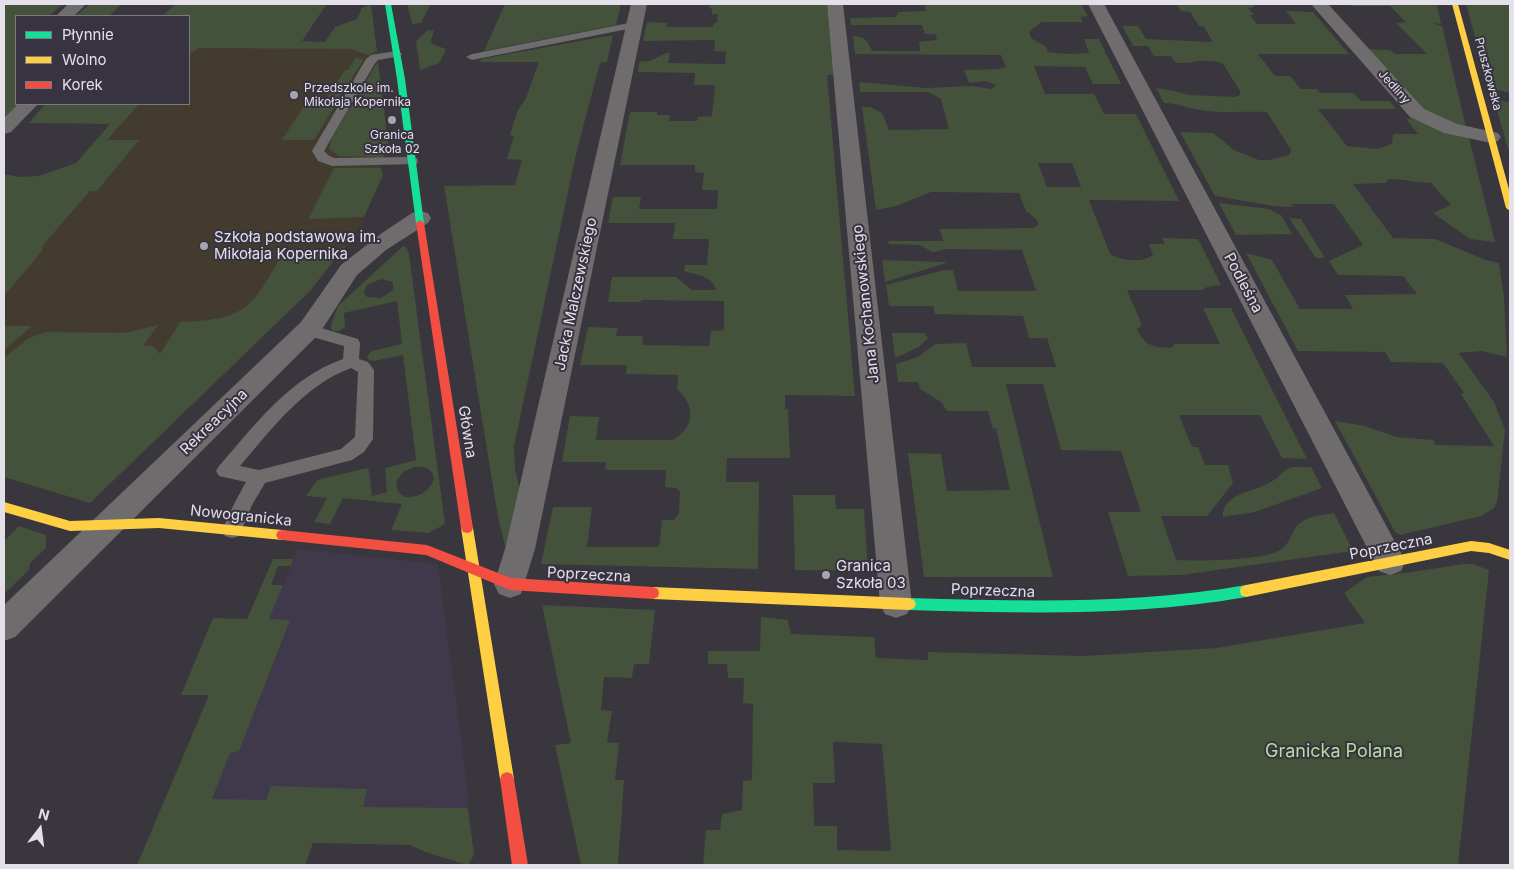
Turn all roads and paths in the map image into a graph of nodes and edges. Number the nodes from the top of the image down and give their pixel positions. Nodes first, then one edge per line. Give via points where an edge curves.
1 (78, 4) edge
2 (388, 4) edge
3 (835, 4) edge
4 (1096, 4) edge
5 (1319, 4) edge
6 (1456, 4) edge
7 (65, 15) edge
8 (636, 15) edge
9 (396, 54) junction
10 (472, 57) dead end
11 (28, 105) edge
12 (4, 128) edge
13 (1490, 137) junction
14 (412, 161) junction
15 (1510, 208) edge
16 (420, 218) junction
17 (308, 330) junction
18 (351, 362) junction
19 (259, 477) junction
20 (4, 507) edge
21 (108, 525) junction
22 (232, 530) junction
23 (1510, 555) edge
24 (1390, 562) junction
25 (473, 569) junction
26 (510, 584) junction
27 (896, 604) junction
28 (4, 626) edge
29 (520, 865) edge

1 - 7 street
2 - 9 street, Główna
3 - 27 street, Jana Kochanowskiego
4 - 24 street, Podleśna
5 - 13 street, Jedliny via 1417,113 1451,129
6 - 13 street, Pruszkowska
8 - 10 lane
8 - 26 street, Jacka Malczewskiego
9 - 14 street, Główna
9 - 14 lane via 370,61 318,151 322,158 332,162
11 - 12 street
13 - 15 street, Pruszkowska
14 - 16 street, Główna
16 - 17 street, Rekreacyjna via 350,269
16 - 25 street, Główna
17 - 18 lane via 352,343
17 - 21 street, Rekreacyjna
18 - 19 lane via 366,370 365,436 362,443 346,454
18 - 19 lane via 332,369 298,391 225,471
19 - 22 lane
20 - 21 street, Nowogranicka via 62,525
21 - 22 street, Nowogranicka via 159,522
21 - 28 street, Rekreacyjna
22 - 25 street, Nowogranicka via 427,550 448,555
23 - 24 street, Poprzeczna via 1472,546
24 - 27 street, Poprzeczna via 1168,604 1062,608
25 - 26 street, Poprzeczna
25 - 29 street, Główna
26 - 27 street, Poprzeczna

